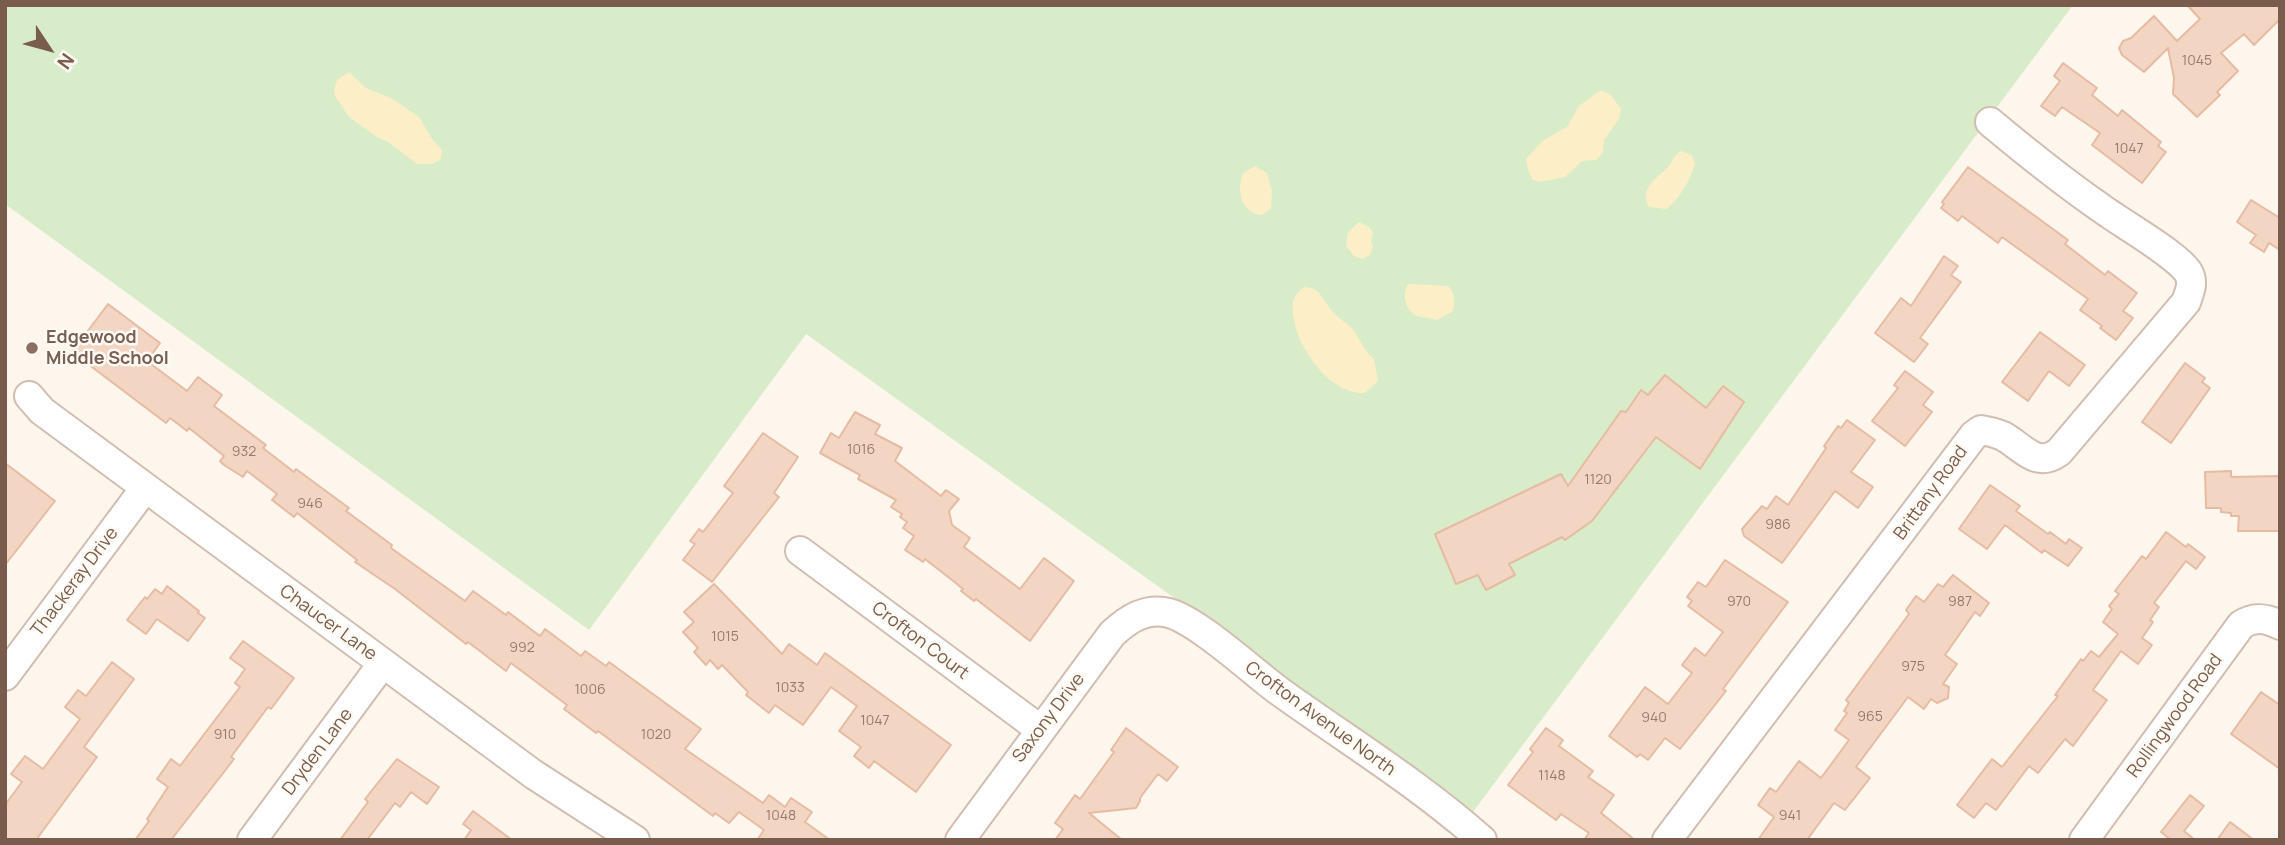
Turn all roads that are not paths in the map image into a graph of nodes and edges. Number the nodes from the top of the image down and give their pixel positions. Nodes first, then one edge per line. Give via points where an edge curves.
1 (1990, 122) dead end
2 (29, 397) dead end
3 (145, 488) junction
4 (800, 551) dead end
5 (1151, 613) joint
6 (2280, 625) edge
7 (383, 663) junction
8 (5, 676) edge
9 (1041, 730) junction
10 (622, 836) edge
11 (252, 840) edge
12 (960, 840) edge
13 (1482, 840) edge
14 (1667, 840) edge
15 (2084, 840) edge

1 - 14 street, Brittany Road via 2099,208 2174,258 2192,279 2191,291 2050,458 2032,456 1991,431 1973,435
2 - 3 street, Chaucer Lane
3 - 7 street, Chaucer Lane
3 - 8 street, Thackeray Drive
4 - 9 street, Crofton Court
5 - 9 street, Saxony Drive via 1127,620 1112,634
5 - 13 street, Crofton Avenue North via 1169,613 1191,623 1448,810
6 - 15 street, Rollingwood Road via 2250,619 2241,625
7 - 10 street, Chaucer Lane
7 - 11 street, Dryden Lane
9 - 12 street, Saxony Drive

